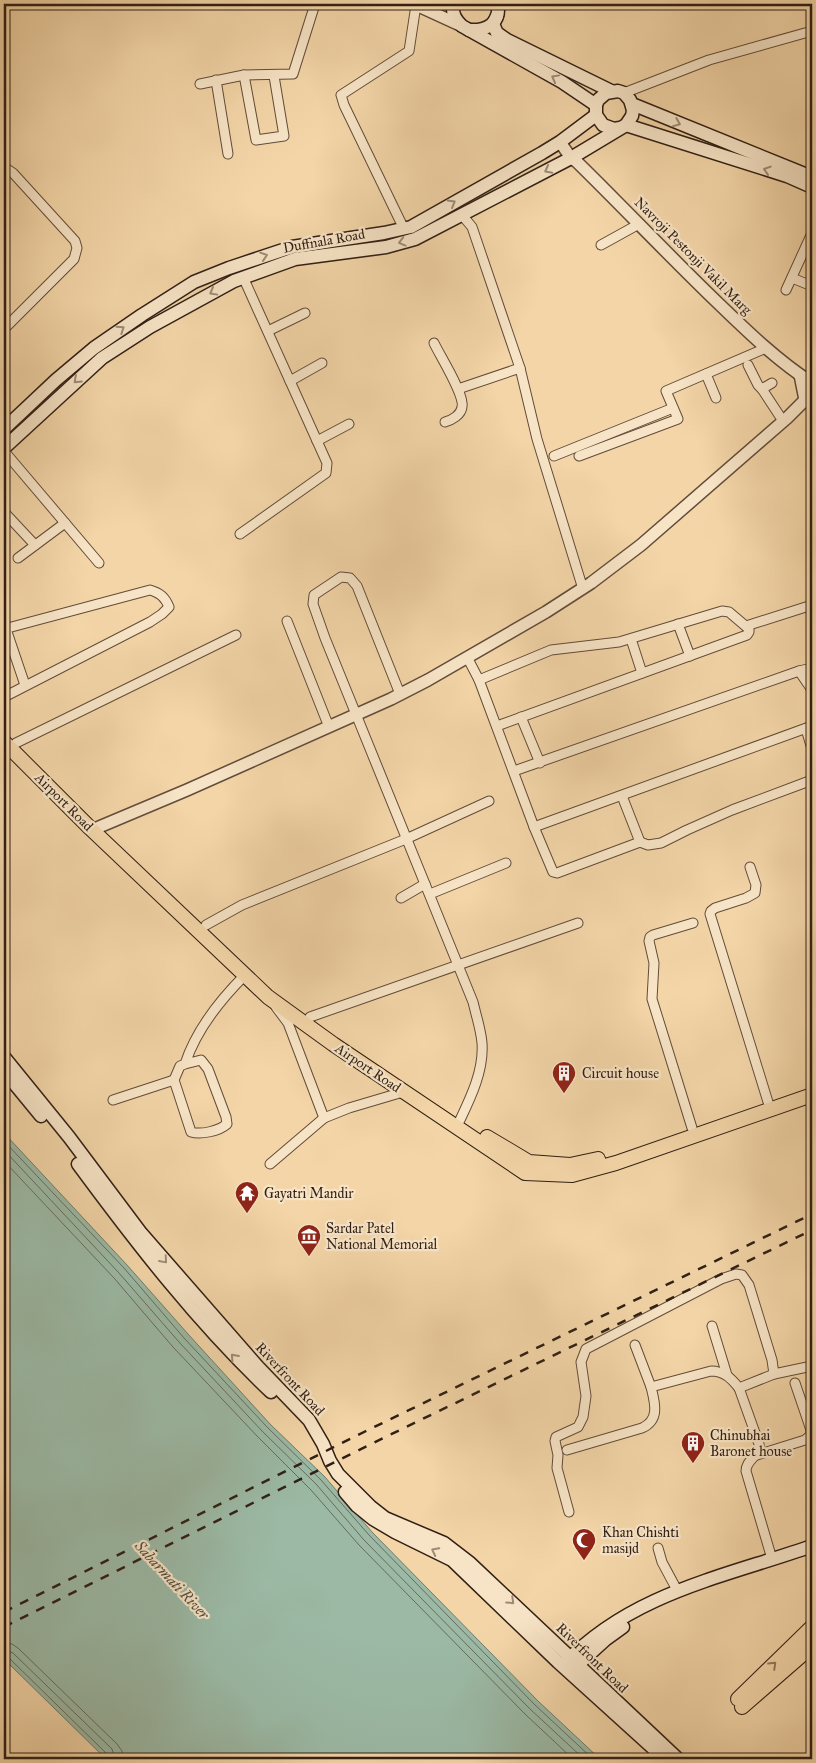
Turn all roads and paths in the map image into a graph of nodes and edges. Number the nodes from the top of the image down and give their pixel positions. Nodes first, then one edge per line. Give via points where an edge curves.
1 (315, 4) edge
2 (415, 4) edge
3 (453, 4) edge
4 (498, 10) edge
5 (466, 28) junction
6 (812, 31) edge
7 (244, 75) junction
8 (274, 76) junction
9 (216, 80) junction
10 (200, 84) dead end
11 (617, 92) junction
12 (632, 104) junction
13 (596, 110) junction
14 (623, 126) junction
15 (560, 142) junction
16 (228, 154) dead end
17 (571, 158) junction
18 (4, 167) edge
19 (812, 177) edge
20 (812, 187) edge
21 (462, 215) junction
22 (639, 224) junction
23 (404, 228) junction
24 (812, 233) edge
25 (601, 244) dead end
26 (809, 249) edge
27 (244, 277) junction
28 (792, 278) junction
29 (812, 286) edge
30 (786, 290) dead end
31 (306, 313) dead end
32 (4, 329) edge
33 (268, 331) junction
34 (434, 343) dead end
35 (766, 348) junction
36 (322, 363) dead end
37 (748, 365) dead end
38 (520, 368) junction
39 (706, 374) junction
40 (800, 375) junction
41 (290, 381) junction
42 (772, 383) dead end
43 (812, 383) edge
44 (762, 388) junction
45 (458, 389) junction
46 (716, 398) dead end
47 (808, 399) edge
48 (674, 408) junction
49 (782, 421) junction
50 (445, 422) dead end
51 (349, 424) dead end
52 (4, 429) edge
53 (317, 441) junction
54 (4, 450) edge
55 (554, 456) dead end
56 (579, 456) dead end
57 (5, 512) dead end
58 (65, 523) junction
59 (240, 534) dead end
60 (34, 546) junction
61 (18, 558) dead end
62 (100, 563) dead end
63 (583, 588) junction
64 (812, 605) edge
65 (287, 621) dead end
66 (678, 624) junction
67 (746, 626) junction
68 (5, 629) edge
69 (236, 635) dead end
70 (631, 639) junction
71 (690, 656) junction
72 (467, 657) junction
73 (812, 668) edge
74 (798, 671) junction
75 (642, 673) junction
76 (479, 680) junction
77 (25, 685) junction
78 (812, 690) edge
79 (400, 694) junction
80 (4, 697) edge
81 (357, 714) junction
82 (521, 717) junction
83 (497, 726) junction
84 (329, 728) junction
85 (809, 728) edge
86 (4, 732) edge
87 (10, 743) edge
88 (812, 749) edge
89 (540, 763) junction
90 (514, 771) junction
91 (812, 780) edge
92 (622, 796) junction
93 (489, 801) dead end
94 (534, 827) junction
95 (96, 829) junction
96 (406, 839) junction
97 (640, 842) junction
98 (506, 863) dead end
99 (750, 867) dead end
100 (425, 884) junction
101 (430, 894) junction
102 (401, 898) dead end
103 (578, 922) dead end
104 (693, 923) dead end
105 (206, 926) junction
106 (458, 964) junction
107 (244, 975) junction
108 (268, 996) junction
109 (310, 1017) junction
110 (4, 1057) edge
111 (185, 1064) junction
112 (4, 1071) edge
113 (174, 1080) junction
114 (812, 1087) edge
115 (403, 1092) junction
116 (812, 1095) edge
117 (113, 1100) dead end
118 (768, 1102) junction
119 (324, 1118) junction
120 (460, 1120) junction
121 (692, 1128) junction
122 (270, 1164) dead end
123 (712, 1326) dead end
124 (635, 1345) dead end
125 (812, 1366) edge
126 (774, 1374) junction
127 (727, 1375) junction
128 (796, 1383) dead end
129 (651, 1387) junction
130 (739, 1388) junction
131 (567, 1450) dead end
132 (757, 1455) junction
133 (570, 1512) dead end
134 (812, 1546) edge
135 (658, 1548) dead end
136 (812, 1551) edge
137 (772, 1559) junction
138 (677, 1590) junction
139 (812, 1627) edge
140 (812, 1646) edge
141 (570, 1665) junction
142 (665, 1759) edge
143 (678, 1759) edge

1 - 8 street via 293,74
2 - 5 street
2 - 23 street via 409,51 341,95
3 - 5 main road via 453,14
4 - 5 main road via 488,27 480,30
4 - 11 main road via 493,24 497,33 507,40
13 -> 5 main road via 562,82
6 - 11 street via 709,60
7 - 8 street
7 - 8 street via 256,140 284,136
7 - 9 street
9 - 10 street
9 - 16 street
11 - 12 main road
11 - 13 main road via 602,96
12 - 14 main road via 632,116
12 -> 19 main road
13 - 14 main road via 598,120 608,128
13 - 15 main road
14 - 17 main road, Duffnala Road
20 -> 14 main road via 778,173
15 - 17 street, Navroji Pestonji Vakil Marg
23 -> 15 main road via 411,227
17 -> 21 main road, Duffnala Road
17 - 22 street, Navroji Pestonji Vakil Marg
18 - 32 street via 75,241 77,248 74,259
21 -> 27 main road, Duffnala Road via 415,239 386,247 295,259
21 - 38 street via 472,227
22 - 25 street
22 - 35 street, Navroji Pestonji Vakil Marg
52 -> 23 main road via 94,348 194,282 292,247
24 - 26 street
26 - 28 street
27 - 33 street
27 -> 54 main road, Duffnala Road via 150,327 102,358
28 - 29 street
28 - 30 street
31 - 33 street
33 - 41 street
34 - 45 street
35 - 39 street
35 - 40 street, Navroji Pestonji Vakil Marg
36 - 41 street
37 - 44 street
38 - 45 street
38 - 63 street via 540,448
39 - 46 street
39 - 48 street via 666,391
40 - 43 street, Navroji Pestonji Vakil Marg
40 - 47 street
41 - 53 street
42 - 44 street
44 - 49 street
45 - 50 street via 462,410 453,420
47 - 49 street
48 - 55 street
48 - 56 street via 678,419
49 - 63 street via 641,545
51 - 53 street
53 - 59 street via 327,463 326,473
54 - 58 street
57 - 60 street
58 - 60 street
58 - 62 street
60 - 61 street
63 - 72 street
64 - 67 street
65 - 84 street
66 - 67 street via 726,611
66 - 70 street
66 - 71 street
67 - 71 street via 749,629 747,635
68 - 77 street
68 - 77 street via 150,590 166,599 169,607 150,622
69 - 87 street
70 - 75 street
70 - 76 street via 551,650
71 - 75 street
72 - 76 street
72 - 79 street
73 - 74 street
74 - 78 street
74 - 89 street
75 - 82 street
76 - 83 street
77 - 80 street
79 - 81 street
79 - 81 street via 357,586 350,578 341,577 314,595 313,604
81 - 84 street
81 - 96 street
82 - 83 street
82 - 89 street
83 - 90 street
84 - 95 street
85 - 88 street
85 - 92 street
86 - 87 main road, Airport Road
87 - 95 main road, Airport Road
89 - 90 street
90 - 94 street
91 - 97 street via 732,810 660,843 648,845
92 - 94 street
92 - 97 street
93 - 96 street
94 - 97 street via 551,869 557,873
95 - 105 main road, Airport Road
95 - 107 main road, Airport Road
96 - 100 street
96 - 105 street via 242,906
98 - 101 street
99 - 118 street via 755,893 715,908 710,914
100 - 101 street
100 - 102 street
101 - 106 street
103 - 106 street
104 - 121 street via 653,935 649,941 654,963 652,999
105 - 109 main road, Airport Road via 273,990
106 - 109 street
106 - 120 street via 473,1002 482,1043 480,1069
107 - 108 main road, Airport Road
107 - 111 street via 215,1009 191,1046
108 - 115 main road, Airport Road
108 - 119 street via 288,1023
109 - 120 main road, Airport Road
110 -> 141 main road, Riverfront Road via 141,1233 258,1367 309,1420 330,1461 345,1480 385,1518 444,1543 470,1563
111 - 113 street via 180,1066
111 - 113 street via 201,1060 205,1064 228,1124 197,1134 191,1132
141 -> 112 main road, Riverfront Road via 452,1560 395,1532 357,1506 327,1470 305,1428 238,1362 133,1240 64,1144
113 - 117 street
114 - 118 main road, Airport Road
115 - 116 main road, Airport Road via 525,1173 572,1175 616,1163
115 - 119 street
118 - 121 main road, Airport Road
119 - 122 street
120 - 121 main road, Airport Road via 529,1162 570,1165 614,1155
123 - 127 street
124 - 129 street
125 - 126 street
126 - 130 street
126 - 133 street via 749,1285 742,1275 736,1274 586,1349 581,1362 586,1396 583,1417 578,1427 556,1437 555,1441 557,1468
127 - 129 street via 711,1371
127 - 130 street
128 - 132 street via 811,1435 805,1440
129 - 131 street via 655,1402 651,1422 642,1428
130 - 132 street via 759,1444
132 - 137 street via 748,1463 746,1471
134 - 137 main road
135 - 138 street
136 - 141 main road via 667,1602 634,1620
137 - 138 main road
138 - 141 main road via 634,1610 595,1636
140 -> 139 main road via 740,1703
141 - 142 main road, Riverfront Road
141 - 143 main road, Riverfront Road

